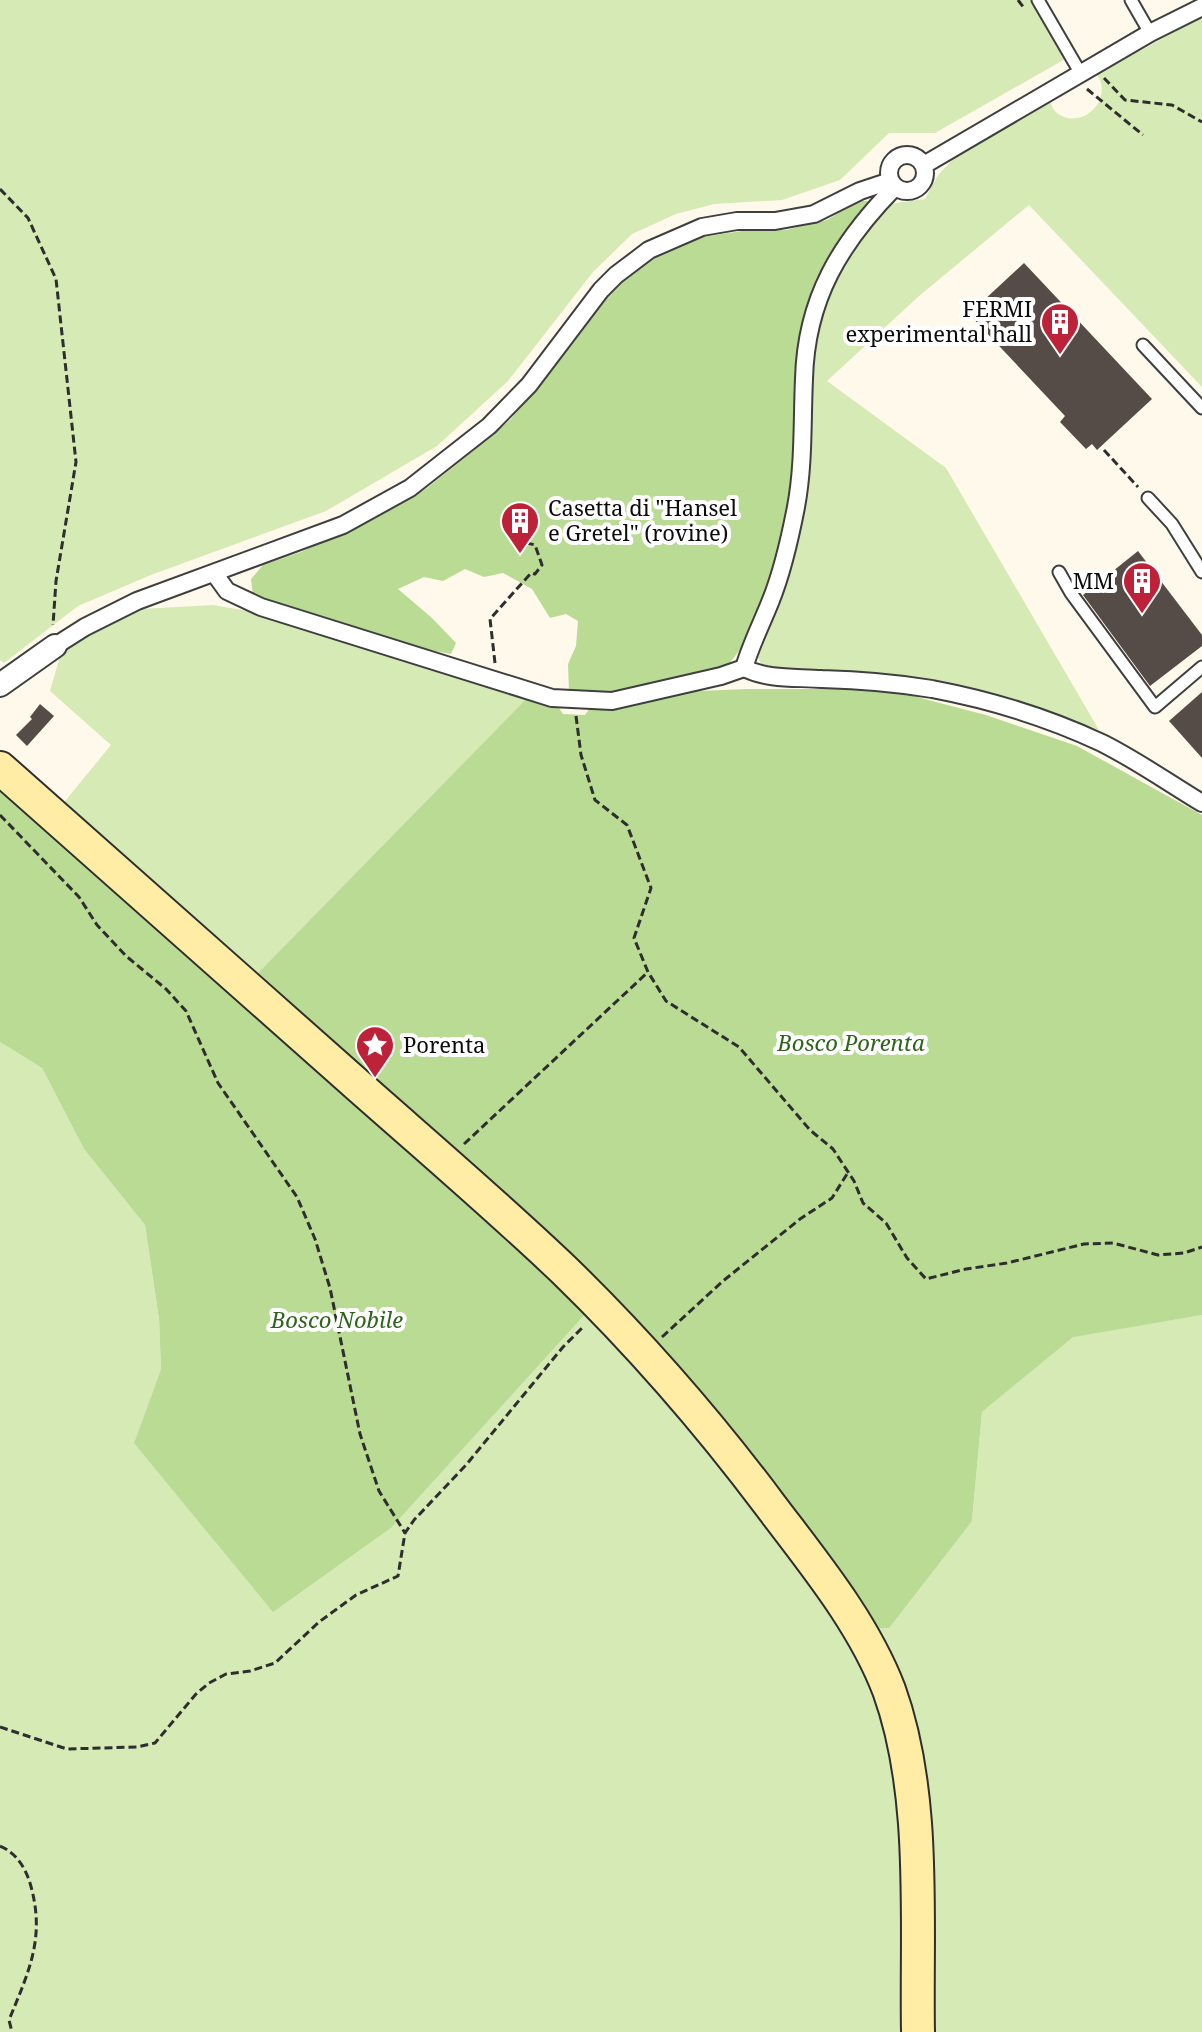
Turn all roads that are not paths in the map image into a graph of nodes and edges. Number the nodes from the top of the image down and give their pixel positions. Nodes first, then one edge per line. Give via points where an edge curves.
1 (1038, 0) edge
2 (1131, 0) edge
3 (1202, 7) edge
4 (1150, 33) junction
5 (1083, 73) junction
6 (924, 165) junction
7 (892, 184) junction
8 (1143, 345) dead end
9 (1202, 408) edge
10 (1148, 498) road end
11 (1059, 572) dead end
12 (1202, 572) edge
13 (214, 573) junction
14 (55, 646) joint
15 (1202, 667) edge
16 (744, 668) junction
17 (0, 685) edge
18 (0, 768) edge
19 (1202, 803) edge
20 (918, 2032) edge

1 - 5 lane
2 - 4 lane
3 - 4 street
4 - 5 street
5 - 6 street
6 - 7 street via 921,186 908,192
6 - 7 street via 913,156 899,157 889,168
7 - 13 street via 860,191 814,214 702,227 649,250 601,290 529,385 489,426 410,488 343,525
7 - 16 street via 841,251 814,312 790,538
8 - 9 lane
10 - 12 lane via 1172,524
11 - 15 lane via 1155,707
13 - 14 street via 137,601
13 - 16 street via 242,600 552,698 612,701
14 - 17 street
16 - 19 street via 774,677 932,689 987,703 1104,745
18 - 20 main road via 602,1308 733,1457 828,1582 867,1643 906,1746 913,1790

